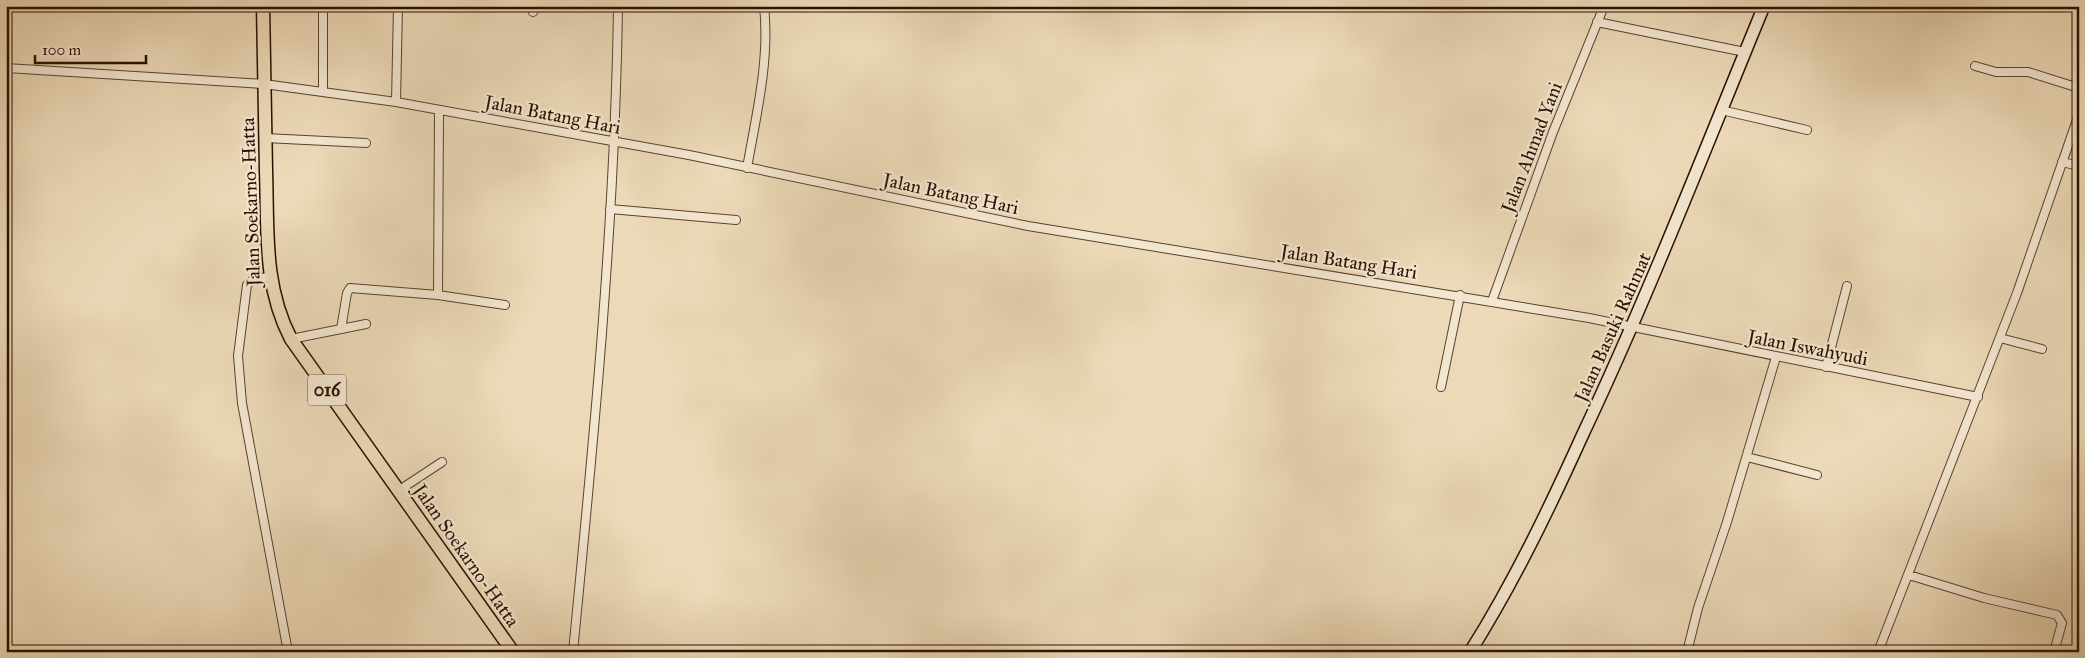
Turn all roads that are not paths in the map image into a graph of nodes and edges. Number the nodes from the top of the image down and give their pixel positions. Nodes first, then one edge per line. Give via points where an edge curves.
1 (263, 6) edge
2 (323, 6) edge
3 (398, 6) edge
4 (618, 6) edge
5 (764, 6) edge
6 (1604, 6) edge
7 (1764, 6) edge
8 (1597, 22) junction
9 (1745, 52) junction
10 (1975, 66) dead end
11 (6, 68) edge
12 (264, 84) junction
13 (2079, 88) edge
14 (323, 92) junction
15 (396, 102) junction
16 (439, 110) junction
17 (1721, 110) junction
18 (2079, 114) edge
19 (1807, 130) dead end
20 (265, 138) junction
21 (615, 142) junction
22 (366, 143) dead end
23 (2062, 162) junction
24 (2079, 166) edge
25 (747, 168) junction
26 (610, 209) junction
27 (736, 220) dead end
28 (270, 276) junction
29 (1847, 286) dead end
30 (438, 295) junction
31 (1460, 295) junction
32 (1492, 301) junction
33 (505, 305) dead end
34 (366, 324) dead end
35 (1632, 327) junction
36 (341, 328) junction
37 (2000, 338) junction
38 (291, 339) junction
39 (2042, 349) dead end
40 (1776, 357) junction
41 (1826, 367) junction
42 (1441, 387) dead end
43 (1978, 397) junction
44 (1747, 457) junction
45 (442, 462) dead end
46 (1817, 475) dead end
47 (398, 491) junction
48 (1910, 575) junction
49 (288, 652) edge
50 (513, 652) edge
51 (573, 652) edge
52 (1470, 652) edge
53 (1687, 652) edge
54 (1878, 652) edge
55 (2054, 652) edge

1 - 12 main road, Jalan Soekarno-Hatta / 016
2 - 14 street
3 - 15 street
4 - 21 street
5 - 25 street via 761,92
6 - 8 street, Jalan Ahmad Yani
7 - 9 main road, Jalan Basuki Rahmat
8 - 9 street
8 - 32 street, Jalan Ahmad Yani
9 - 17 main road, Jalan Basuki Rahmat
10 - 13 street via 1996,72 2028,72
11 - 12 street, Jalan Batang Hari
12 - 14 street, Jalan Batang Hari
12 - 20 main road, Jalan Soekarno-Hatta / 016
14 - 15 street, Jalan Batang Hari
15 - 16 street, Jalan Batang Hari
16 - 21 street, Jalan Batang Hari
16 - 30 street
17 - 19 street
17 - 35 main road, Jalan Basuki Rahmat
18 - 23 street
20 - 22 street
20 - 28 main road, Jalan Soekarno-Hatta / 016
21 - 25 street, Jalan Batang Hari
21 - 26 street
23 - 24 street
23 - 37 street
25 - 31 street, Jalan Batang Hari via 1028,226
26 - 27 street
26 - 51 street via 588,504
28 - 38 main road, Jalan Soekarno-Hatta / 016 via 280,319
28 - 49 street via 247,284 238,356 242,403
29 - 41 street
30 - 33 street
30 - 36 street via 350,288
31 - 32 street, Jalan Batang Hari
31 - 42 street
32 - 35 street, Jalan Batang Hari
34 - 36 street
35 - 40 street, Jalan Iswahyudi
35 - 52 main road, Jalan Basuki Rahmat via 1539,531
36 - 38 street
37 - 39 street
37 - 43 street
38 - 47 main road, Jalan Soekarno-Hatta / 016
40 - 41 street, Jalan Iswahyudi
40 - 44 street
41 - 43 street, Jalan Iswahyudi
43 - 48 street
44 - 46 street
44 - 53 street
45 - 47 street
47 - 50 main road, Jalan Soekarno-Hatta / 016
48 - 54 street
48 - 55 street via 1984,598 2057,615 2062,623

